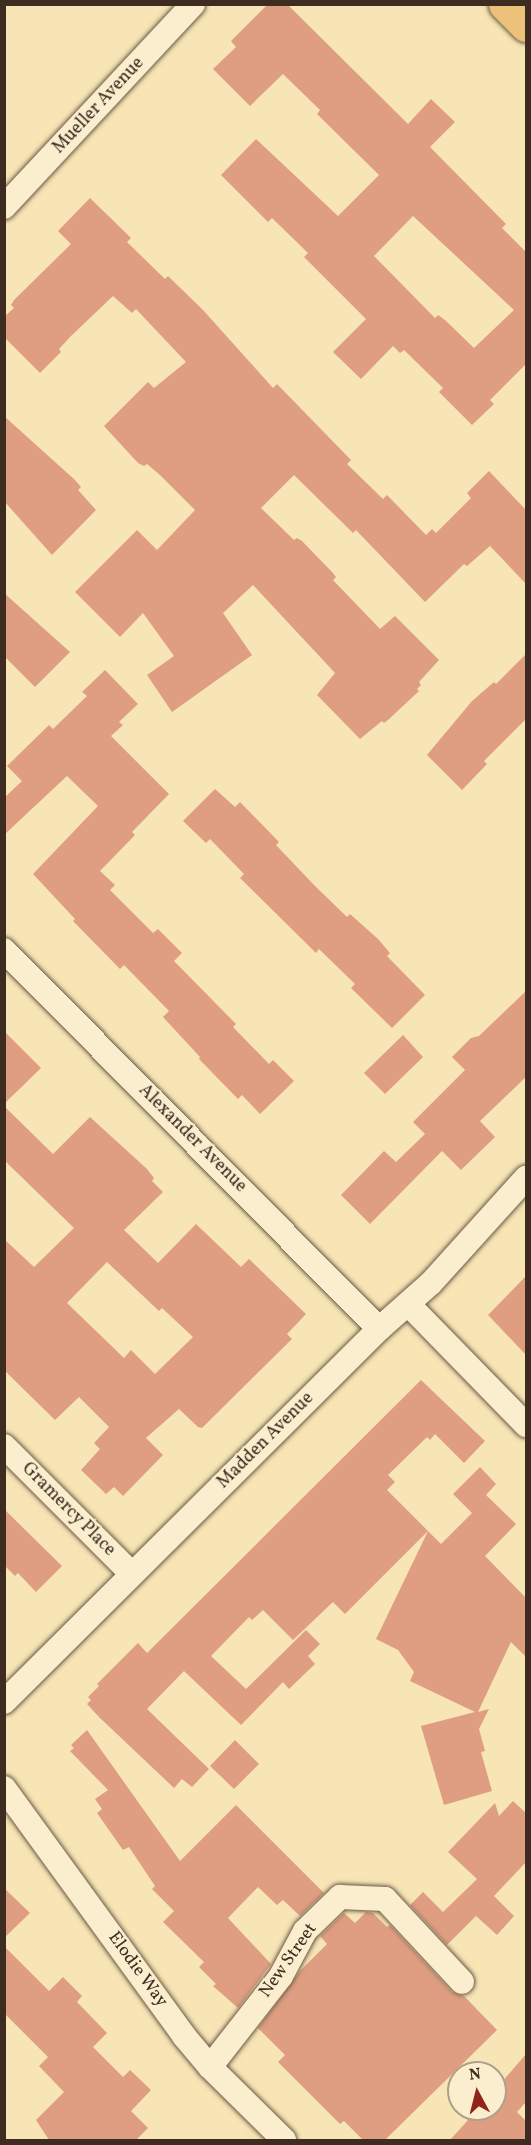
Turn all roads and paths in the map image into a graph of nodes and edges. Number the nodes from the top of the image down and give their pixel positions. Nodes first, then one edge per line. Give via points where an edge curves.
1 (193, 4) edge
2 (505, 4) edge
3 (526, 25) edge
4 (4, 207) edge
5 (4, 950) edge
6 (526, 1179) edge
7 (409, 1305) junction
8 (380, 1329) junction
9 (526, 1425) edge
10 (4, 1446) edge
11 (132, 1574) junction
12 (4, 1702) edge
13 (4, 1788) edge
14 (462, 1982) dead end
15 (210, 2067) junction
16 (284, 2140) edge

1 - 4 street, Mueller Avenue
2 - 3 main road
5 - 8 street, Alexander Avenue
6 - 7 street, Madden Avenue
7 - 8 street, Madden Avenue
7 - 9 street
8 - 11 street, Madden Avenue
10 - 11 street, Gramercy Place
11 - 12 street, Madden Avenue
13 - 15 street, Elodie Way
14 - 15 street, New Street via 385,1899 340,1897 305,1931 281,1976
15 - 16 street, Elodie Way

